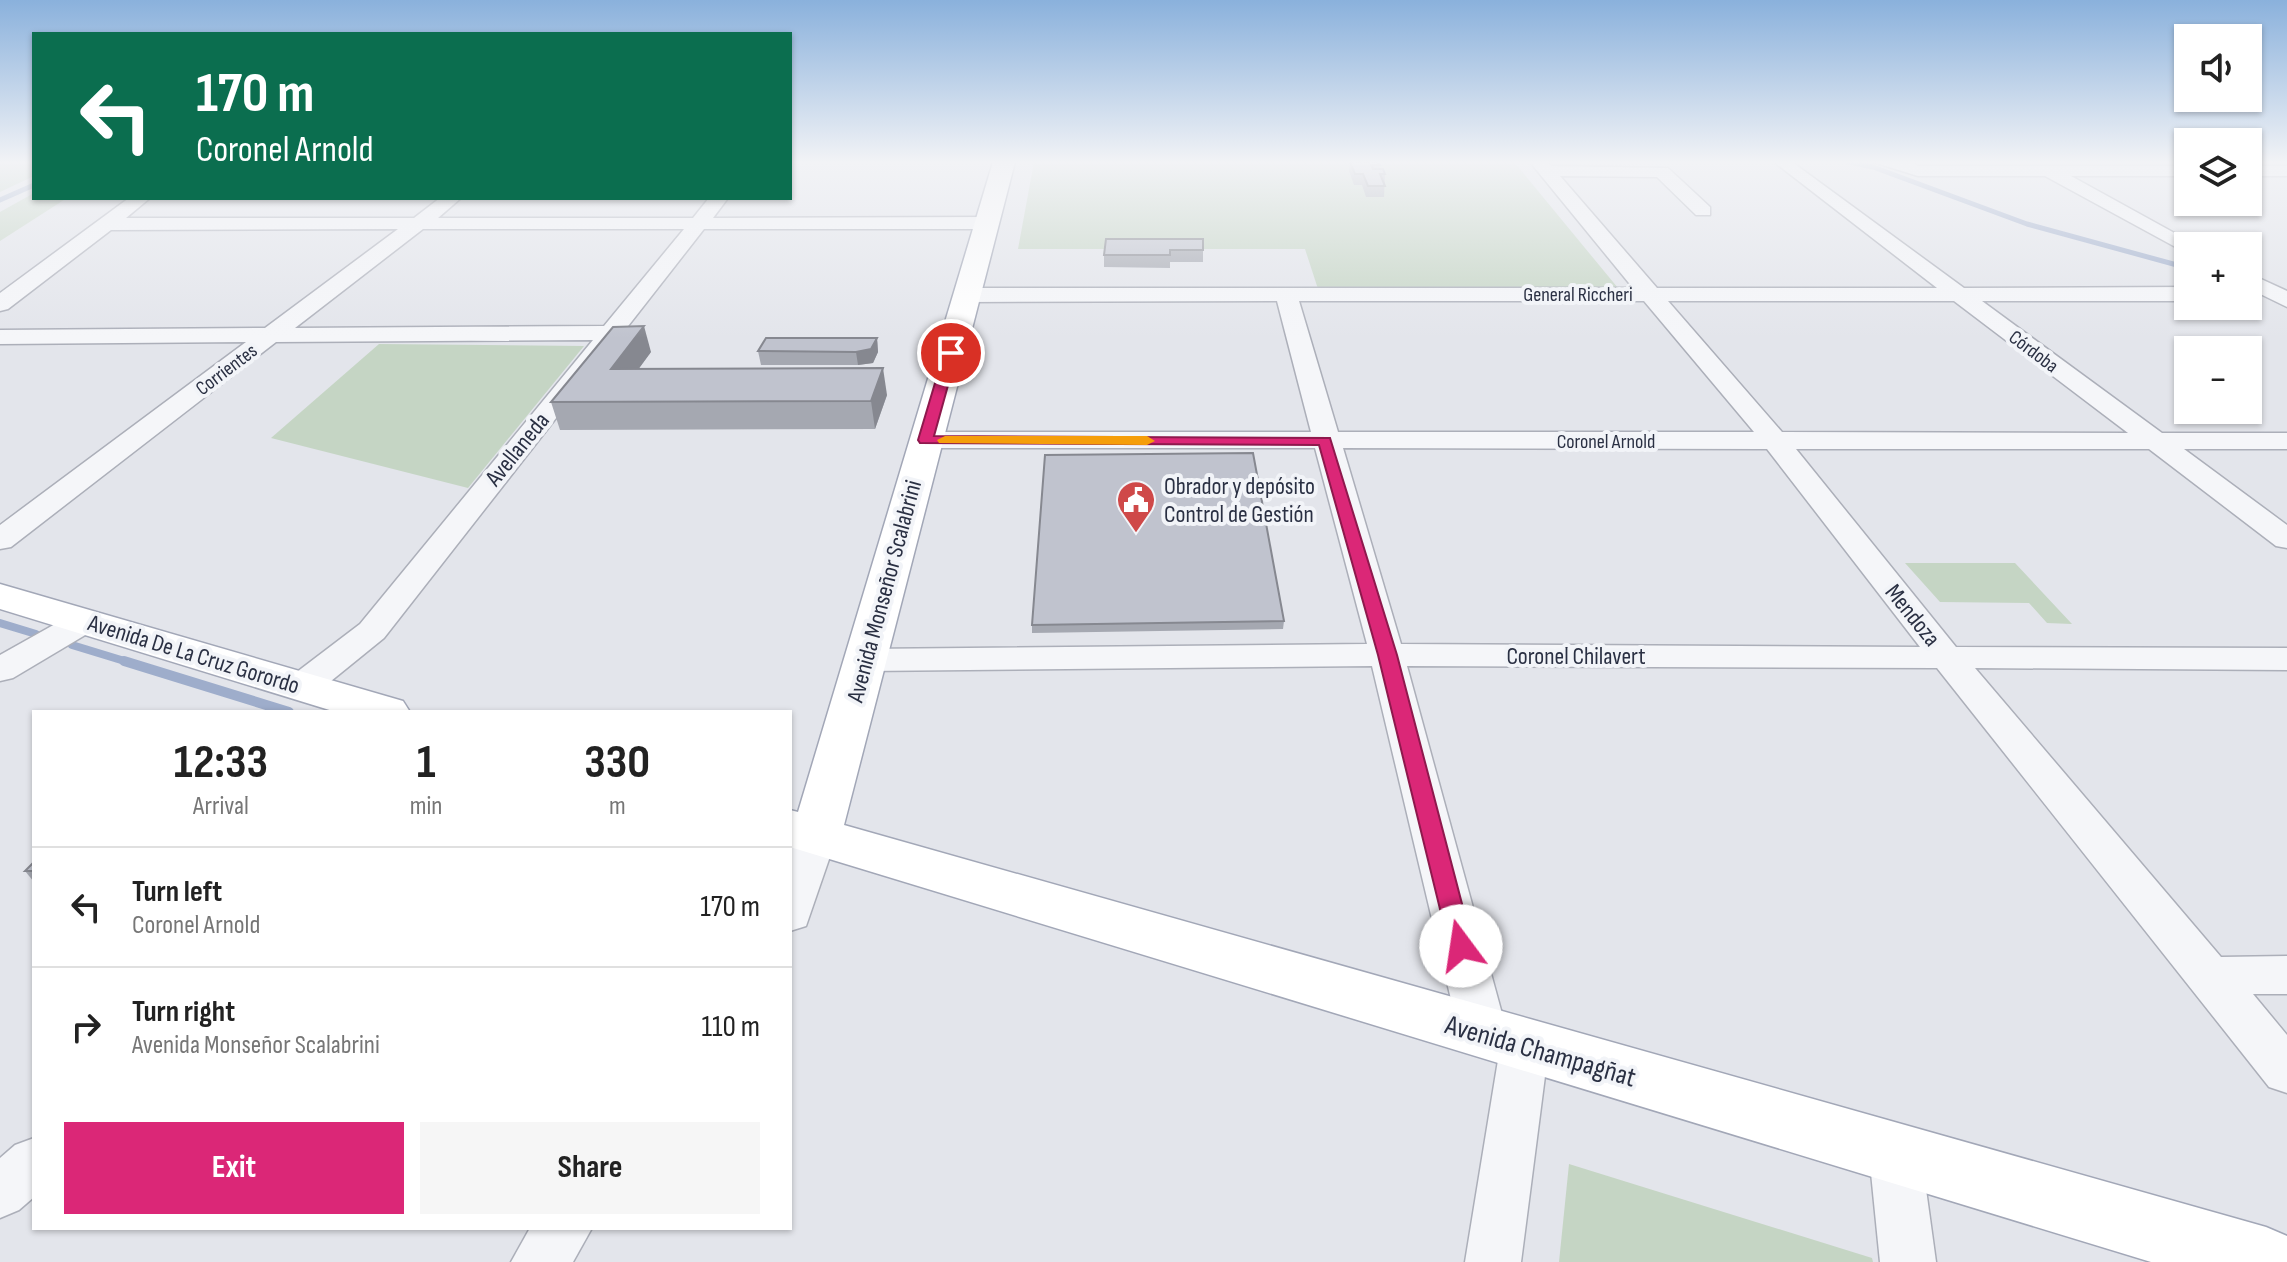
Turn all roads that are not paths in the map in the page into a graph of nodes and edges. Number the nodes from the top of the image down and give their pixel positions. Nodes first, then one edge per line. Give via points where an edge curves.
1 (111, 221) edge
2 (1590, 221) edge
3 (1861, 221) edge
4 (2141, 221) edge
5 (420, 222) junction
6 (700, 223) junction
7 (988, 223) joint
8 (107, 224) junction
9 (2174, 238) edge
10 (2262, 281) edge
11 (2283, 289) edge
12 (2262, 292) edge
13 (1957, 293) junction
14 (1286, 294) junction
15 (1653, 294) junction
16 (2174, 294) edge
17 (968, 295) junction
18 (0, 304) edge
19 (610, 333) junction
20 (273, 334) junction
21 (0, 337) edge
22 (925, 440) junction
23 (1325, 441) junction
24 (1775, 441) junction
25 (2155, 441) junction
26 (2287, 441) edge
27 (2287, 539) edge
28 (0, 540) edge
29 (0, 596) edge
30 (85, 621) junction
31 (1387, 655) junction
32 (1947, 658) junction
33 (2287, 659) edge
34 (866, 660) junction
35 (0, 670) edge
36 (302, 686) junction
37 (380, 710) edge
38 (803, 832) edge
39 (792, 901) edge
40 (2287, 975) edge
41 (2209, 976) junction
42 (1504, 1039) junction
43 (2287, 1071) edge
44 (1895, 1153) junction
45 (32, 1165) edge
46 (0, 1192) edge
47 (563, 1230) edge
48 (539, 1262) edge
49 (1493, 1262) edge
50 (1908, 1262) edge
51 (2266, 1262) edge

1 - 8 street
2 - 15 street, Mendoza
3 - 13 street, Córdoba
4 - 9 street
5 - 6 street
5 - 8 street
5 - 20 street, Corrientes
6 - 7 street
6 - 19 street, Avellaneda
7 - 17 main road, Avenida Monseñor Scalabrini
8 - 18 street
10 - 11 street
11 - 12 street
13 - 15 street, General Riccheri
13 - 16 street, General Riccheri
13 - 25 street, Córdoba
14 - 15 street, General Riccheri
14 - 17 street, General Riccheri
14 - 23 street
15 - 24 street, Mendoza
17 - 22 main road, Avenida Monseñor Scalabrini
19 - 20 street
19 - 36 street, Avellaneda via 372,631
20 - 21 street
20 - 28 street, Corrientes
22 - 23 street, Coronel Arnold
22 - 34 main road, Avenida Monseñor Scalabrini
23 - 24 street, Coronel Arnold
23 - 31 street
24 - 25 street, Coronel Arnold
24 - 32 street, Mendoza
25 - 26 street, Coronel Arnold
25 - 27 street, Córdoba
29 - 30 main road, Avenida De La Cruz Gorordo
30 - 35 street
30 - 36 main road, Avenida De La Cruz Gorordo
31 - 32 street, Coronel Chilavert
31 - 34 street, Coronel Chilavert
31 - 42 street
32 - 33 street, Coronel Chilavert
32 - 41 street, Mendoza
34 - 38 main road, Avenida Monseñor Scalabrini
36 - 37 main road, Avenida De La Cruz Gorordo
38 - 39 street
38 - 42 main road, Avenida Champagñat
40 - 41 street
41 - 43 street, Mendoza
42 - 44 main road, Avenida Champagñat
42 - 49 street
44 - 50 street
44 - 51 main road, Avenida Champagñat
45 - 46 street
47 - 48 street

